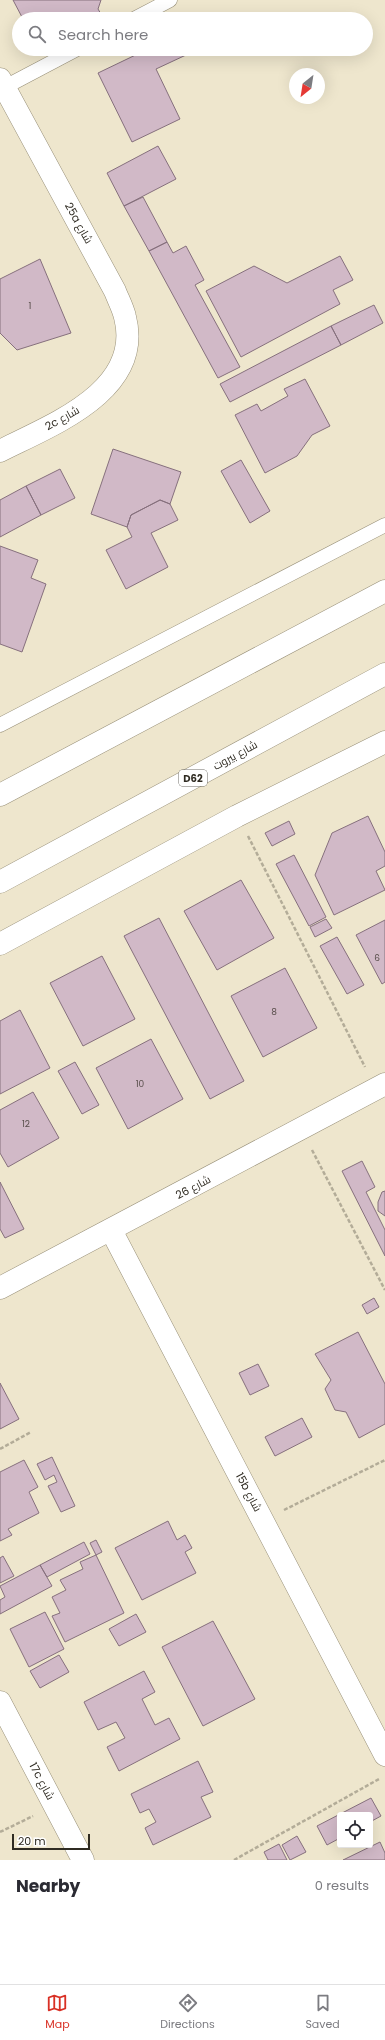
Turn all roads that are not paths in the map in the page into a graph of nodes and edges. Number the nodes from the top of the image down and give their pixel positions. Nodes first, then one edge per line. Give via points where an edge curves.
1 (170, 0) edge
2 (147, 12) edge
3 (62, 56) edge
4 (2, 85) edge
5 (115, 375) joint
6 (0, 451) edge
7 (385, 525) edge
8 (385, 592) edge
9 (385, 674) edge
10 (0, 725) edge
11 (385, 742) edge
12 (0, 795) edge
13 (0, 882) edge
14 (0, 944) edge
15 (380, 1087) edge
16 (111, 1230) junction
17 (0, 1288) edge
18 (0, 1702) edge
19 (385, 1755) edge
20 (83, 1860) edge

1 - 2 lane
3 - 4 lane
4 - 5 street, 25a شارع via 115,291 125,318 126,339 123,357
5 - 6 street, 2c شارع via 103,390 74,413
7 - 10 lane
8 - 12 street
9 - 13 street, شارع بيروت / D62
11 - 14 street via 238,816
15 - 16 street, شارع 26
16 - 17 street, شارع 26
16 - 19 street, 15b شارع
18 - 20 street, 17c شارع

